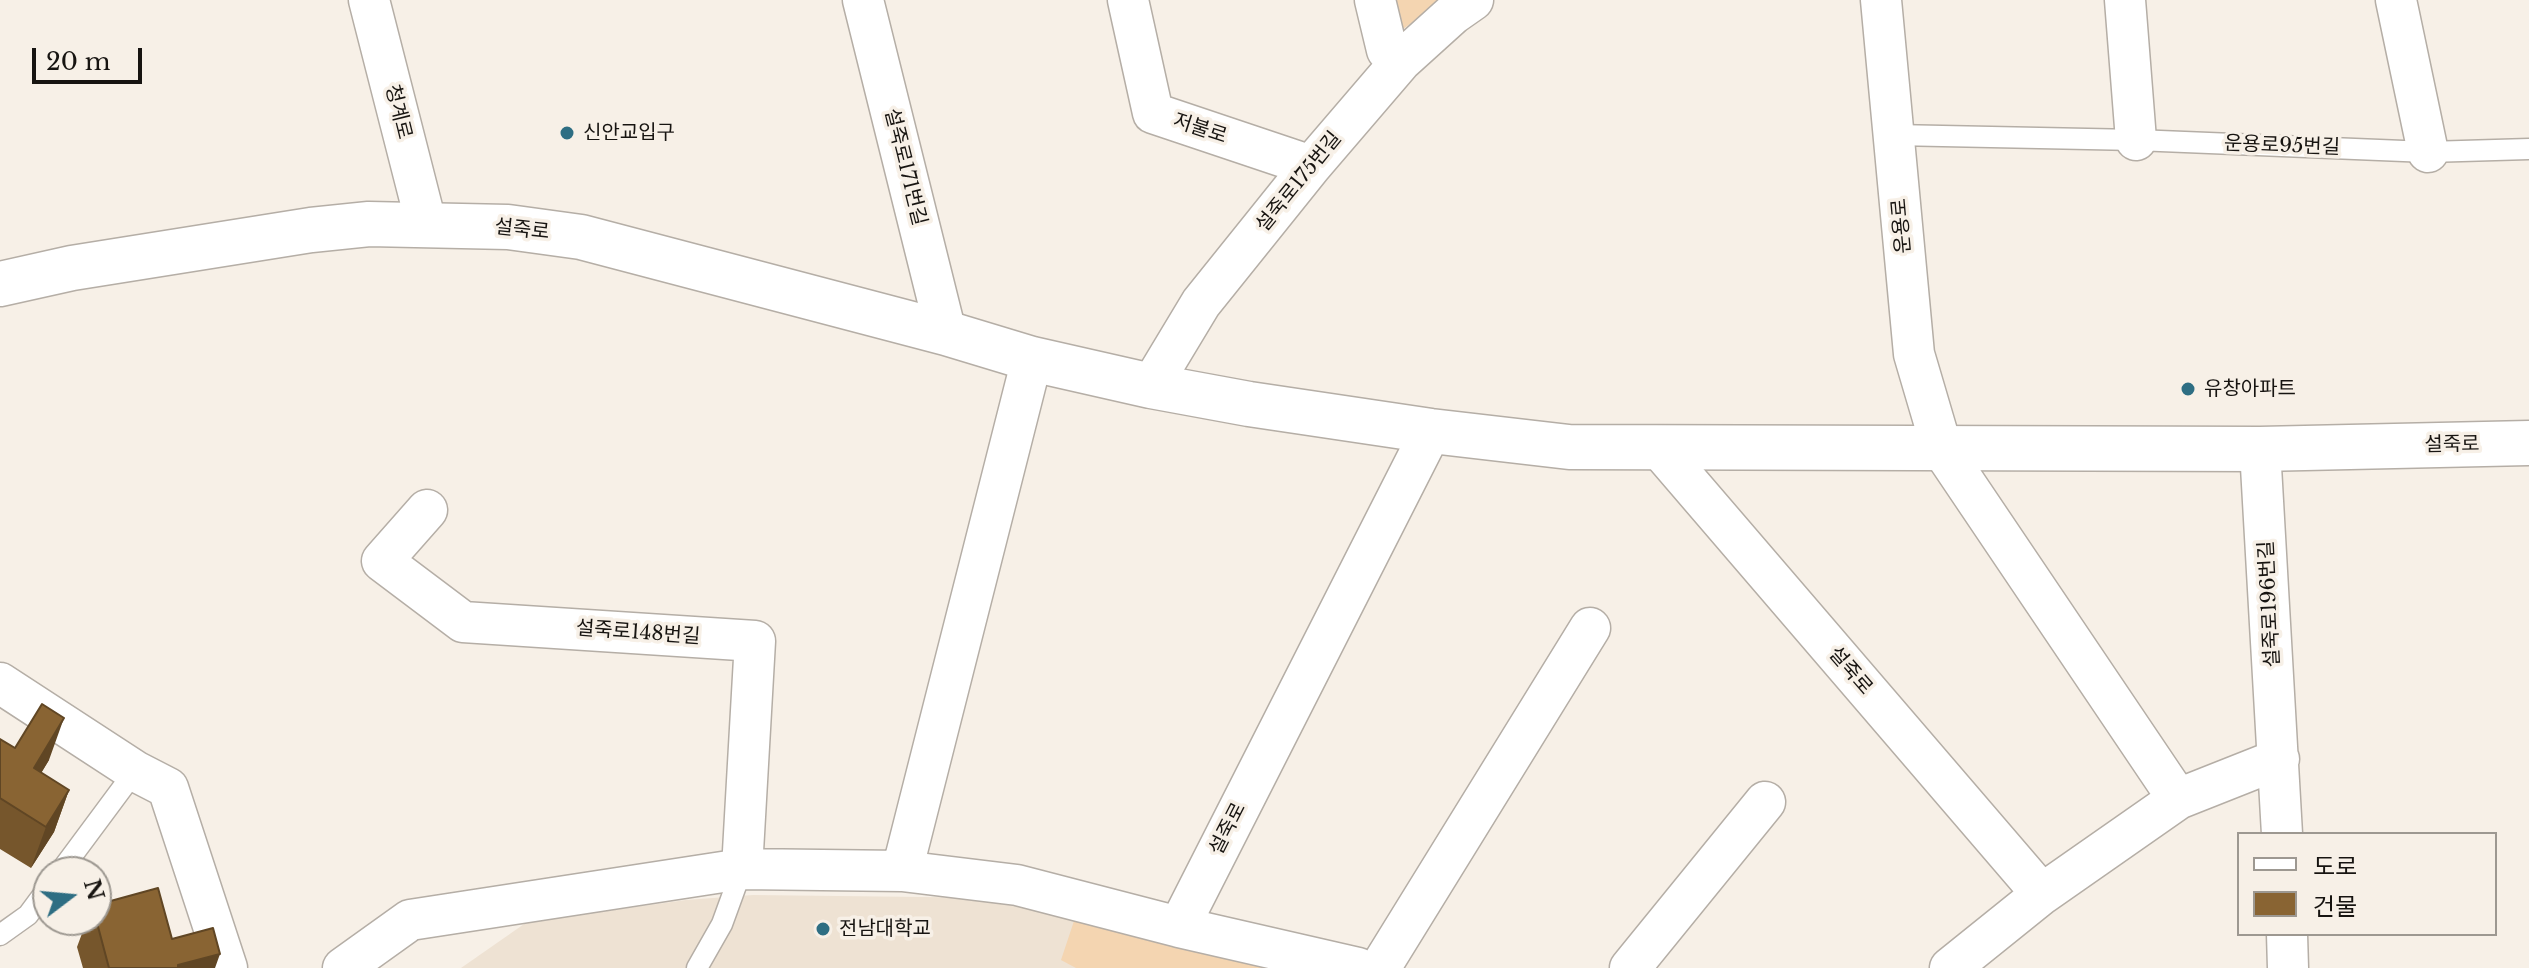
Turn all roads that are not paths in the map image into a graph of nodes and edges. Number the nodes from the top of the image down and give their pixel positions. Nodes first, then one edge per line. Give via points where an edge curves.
1 (369, 0) edge
2 (863, 0) edge
3 (1128, 0) edge
4 (1375, 0) edge
5 (1473, 0) edge
6 (1881, 0) edge
7 (2125, 0) edge
8 (2396, 0) edge
9 (1401, 61) junction
10 (1894, 135) junction
11 (2136, 140) junction
12 (2529, 149) edge
13 (2428, 152) junction
14 (1311, 166) junction
15 (426, 223) junction
16 (0, 284) edge
17 (946, 333) junction
18 (1032, 359) junction
19 (1151, 386) junction
20 (1431, 431) junction
21 (2529, 443) edge
22 (1659, 448) junction
23 (1942, 449) junction
24 (2260, 449) junction
25 (427, 510) dead end
26 (1590, 628) dead end
27 (0, 683) edge
28 (2279, 759) junction
29 (135, 771) junction
30 (2178, 799) junction
31 (1765, 802) dead end
32 (2282, 832) edge
33 (72, 856) edge
34 (742, 869) junction
35 (902, 871) junction
36 (2042, 894) junction
37 (32, 910) edge
38 (1179, 927) junction
39 (0, 935) edge
40 (2287, 936) edge
41 (227, 968) edge
42 (343, 968) edge
43 (697, 968) edge
44 (1358, 968) edge
45 (1380, 968) edge
46 (1630, 968) edge
47 (1950, 968) edge
48 (2288, 968) edge

1 - 15 street, 청계로
2 - 17 street, 설죽로171번길
3 - 14 street, 저불로 via 1153,113
4 - 9 street via 1387,50
5 - 9 street, 설죽로175번길
6 - 10 street, 운용로
7 - 11 street
8 - 13 street
9 - 14 street, 설죽로175번길
10 - 11 lane, 운용로95번길
10 - 23 street, 운용로 via 1914,354
11 - 13 lane, 운용로95번길
12 - 13 lane, 운용로95번길
14 - 19 street, 설죽로175번길 via 1201,303
15 - 16 main road, 설죽로 via 311,230
15 - 17 main road, 설죽로 via 581,237
17 - 18 main road, 설죽로
18 - 19 main road, 설죽로
18 - 35 street
19 - 20 main road, 설죽로
20 - 22 main road, 설죽로 via 1569,447
20 - 38 street, 설죽로
21 - 24 main road, 설죽로
22 - 23 main road, 설죽로
22 - 36 street, 설죽로
23 - 24 main road, 설죽로
23 - 30 street
24 - 28 street, 설죽로196번길
25 - 34 street, 설죽로148번길 via 382,561 463,622 755,641
26 - 45 street
27 - 29 street
28 - 30 street
28 - 32 street, 설죽로196번길
29 - 33 lane
29 - 41 street via 168,788
30 - 36 street
31 - 46 street
34 - 35 street
34 - 42 street via 410,920
34 - 43 lane via 722,924
35 - 38 street via 1017,885
36 - 47 street
37 - 39 lane
38 - 44 street
40 - 48 street

